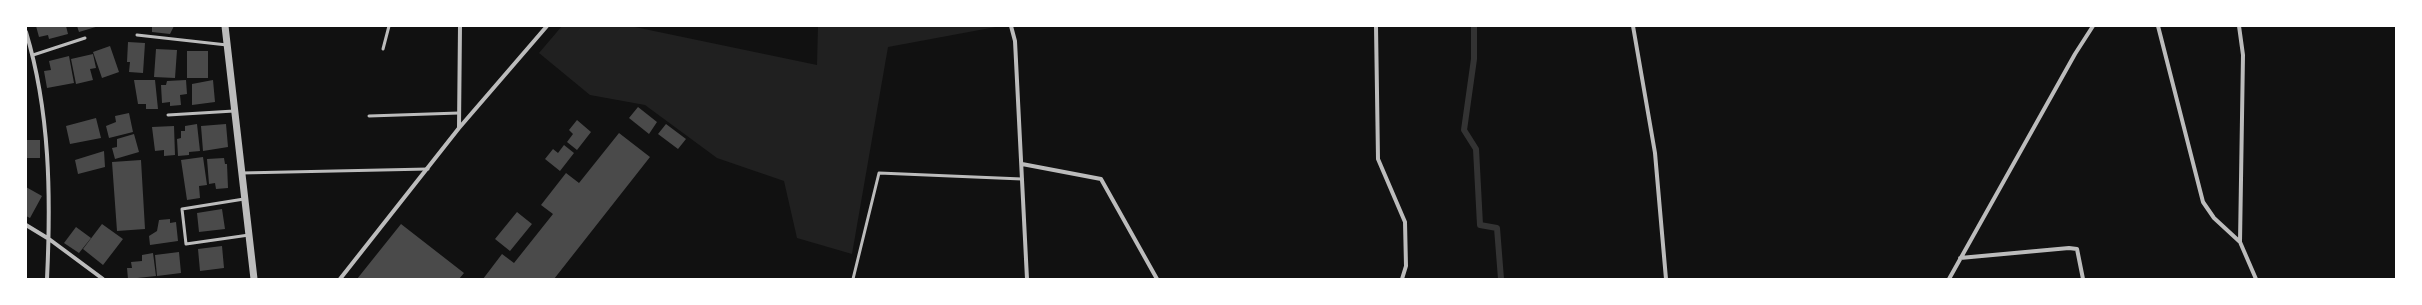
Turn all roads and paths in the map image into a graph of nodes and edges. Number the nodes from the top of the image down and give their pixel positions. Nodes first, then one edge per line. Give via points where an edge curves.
1 (225, 26) edge
2 (389, 26) edge
3 (460, 26) edge
4 (547, 26) edge
5 (1011, 26) edge
6 (1376, 26) edge
7 (1633, 26) edge
8 (2093, 26) edge
9 (2158, 26) edge
10 (2239, 26) edge
11 (26, 33) edge
12 (137, 35) dead end
13 (85, 38) dead end
14 (227, 45) junction
15 (384, 49) dead end
16 (34, 55) junction
17 (234, 111) junction
18 (459, 113) junction
19 (168, 115) dead end
20 (369, 116) dead end
21 (459, 128) junction
22 (1022, 164) junction
23 (428, 168) junction
24 (242, 173) junction
25 (1022, 179) junction
26 (244, 199) junction
27 (26, 225) edge
28 (249, 236) junction
29 (48, 238) junction
30 (2240, 242) junction
31 (1960, 258) junction
32 (46, 279) edge
33 (103, 279) edge
34 (254, 279) edge
35 (340, 279) edge
36 (852, 279) edge
37 (1027, 279) edge
38 (1157, 279) edge
39 (1402, 279) edge
40 (1666, 279) edge
41 (1949, 279) edge
42 (2083, 279) edge
43 (2256, 279) edge

1 - 14 street
2 - 15 lane
3 - 18 street
4 - 21 street
5 - 22 street via 1015,41
6 - 39 street via 1378,159 1405,222 1406,266
7 - 40 street via 1655,153
8 - 31 street
9 - 30 street via 2202,202 2214,218
10 - 30 street via 2243,70
11 - 16 street
12 - 14 lane
13 - 16 lane
14 - 17 street
16 - 29 street via 48,146
17 - 19 lane
17 - 24 street
18 - 20 lane
18 - 21 street
21 - 23 street
22 - 25 street
22 - 38 street via 1101,179
23 - 24 lane
23 - 35 street
24 - 26 street
25 - 36 lane via 878,173
25 - 37 street
26 - 28 street
26 - 28 lane via 182,209 186,244
27 - 29 street
28 - 34 street
29 - 32 street
29 - 33 street
30 - 43 street
31 - 41 street
31 - 42 street via 2077,249

